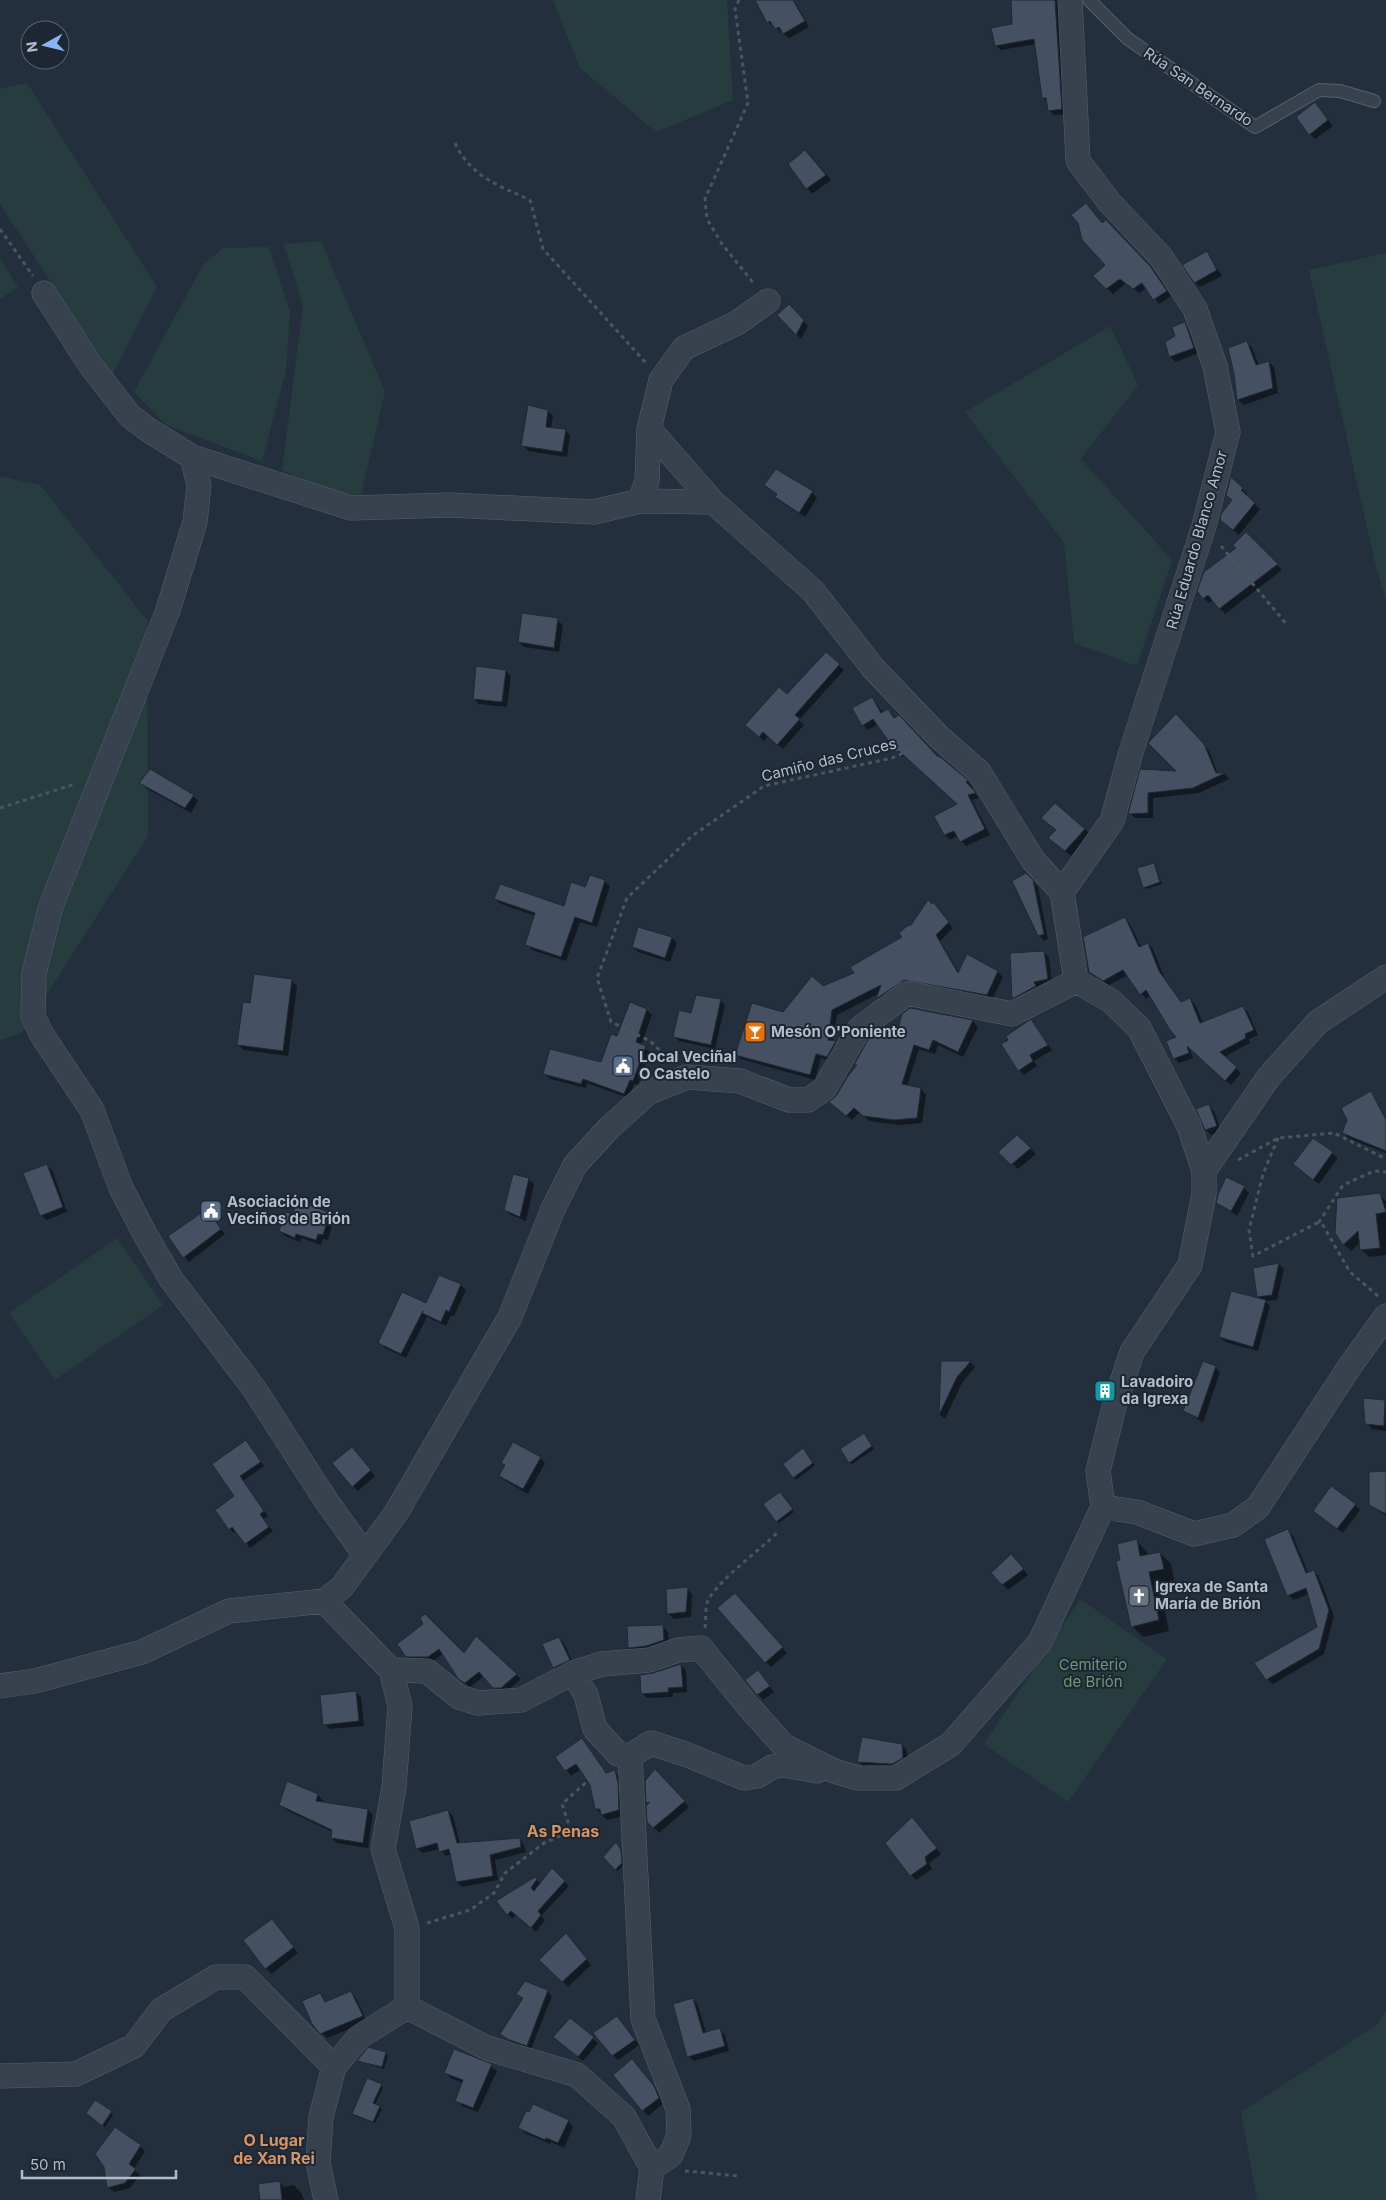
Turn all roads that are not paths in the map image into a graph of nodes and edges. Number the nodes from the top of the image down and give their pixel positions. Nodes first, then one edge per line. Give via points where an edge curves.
1 (1070, 0) edge
2 (1089, 0) edge
3 (1374, 101) dead end
4 (44, 293) road end
5 (768, 301) road end
6 (649, 429) junction
7 (192, 457) junction
8 (640, 501) junction
9 (713, 502) junction
10 (1062, 892) junction
11 (1386, 977) edge
12 (1076, 981) junction
13 (1204, 1172) junction
14 (1382, 1306) edge
15 (1103, 1507) junction
16 (365, 1556) junction
17 (324, 1601) junction
18 (391, 1670) junction
19 (573, 1674) junction
20 (0, 1686) edge
21 (624, 1755) junction
22 (834, 1771) junction
23 (407, 2007) junction
24 (334, 2067) junction
25 (0, 2076) edge
26 (652, 2168) junction
27 (326, 2200) edge
28 (648, 2200) edge

1 - 10 street, Rúa Eduardo Blanco Amor via 1078,161 1110,203 1161,257 1195,309 1215,366 1228,432 1204,526 1112,821
2 - 3 lane, Rúa San Bernardo via 1128,39 1255,127 1319,90 1340,91
4 - 7 street via 130,416
5 - 6 street via 738,323 684,348 662,380
6 - 8 street via 647,481
6 - 9 street
7 - 8 street via 351,508 450,505 594,512
7 - 16 street via 199,485 195,522 168,610 51,906 34,973 33,1016 92,1110 121,1188 171,1279 255,1390
8 - 9 street
9 - 10 street via 813,591 873,668 938,737 979,772 1033,860
10 - 12 street
11 - 13 street via 1318,1022 1268,1078
12 - 13 street via 1111,1002 1139,1028 1189,1126
12 - 16 street via 1012,1014 907,993 859,1029 824,1089 808,1100 789,1100 740,1081 687,1077 649,1092 575,1165 553,1209 510,1317 396,1512
13 - 15 street via 1204,1194 1190,1265 1132,1352 1115,1403 1098,1471
14 - 15 street via 1350,1366 1258,1507 1246,1516 1233,1524 1194,1534 1137,1512
15 - 22 street via 1040,1642 951,1744 896,1778 858,1778
16 - 17 street via 342,1587
17 - 18 street
17 - 20 street via 229,1611 142,1652 35,1681
18 - 19 street via 428,1671 459,1696 478,1703 521,1700
18 - 23 street via 400,1706 394,1787 383,1849 407,1928
19 - 21 street via 586,1695 595,1729
19 - 22 street via 602,1664 650,1660 678,1650 701,1648 784,1746
21 - 22 street via 650,1743 744,1778 784,1765 817,1772
21 - 26 street via 643,2019 678,2109 679,2135 671,2155
23 - 24 street via 359,2036
23 - 26 street via 487,2048 577,2075 624,2117
24 - 25 street via 245,1977 216,1977 161,2010 134,2046 76,2074
24 - 27 street via 321,2116 318,2163
26 - 28 street

